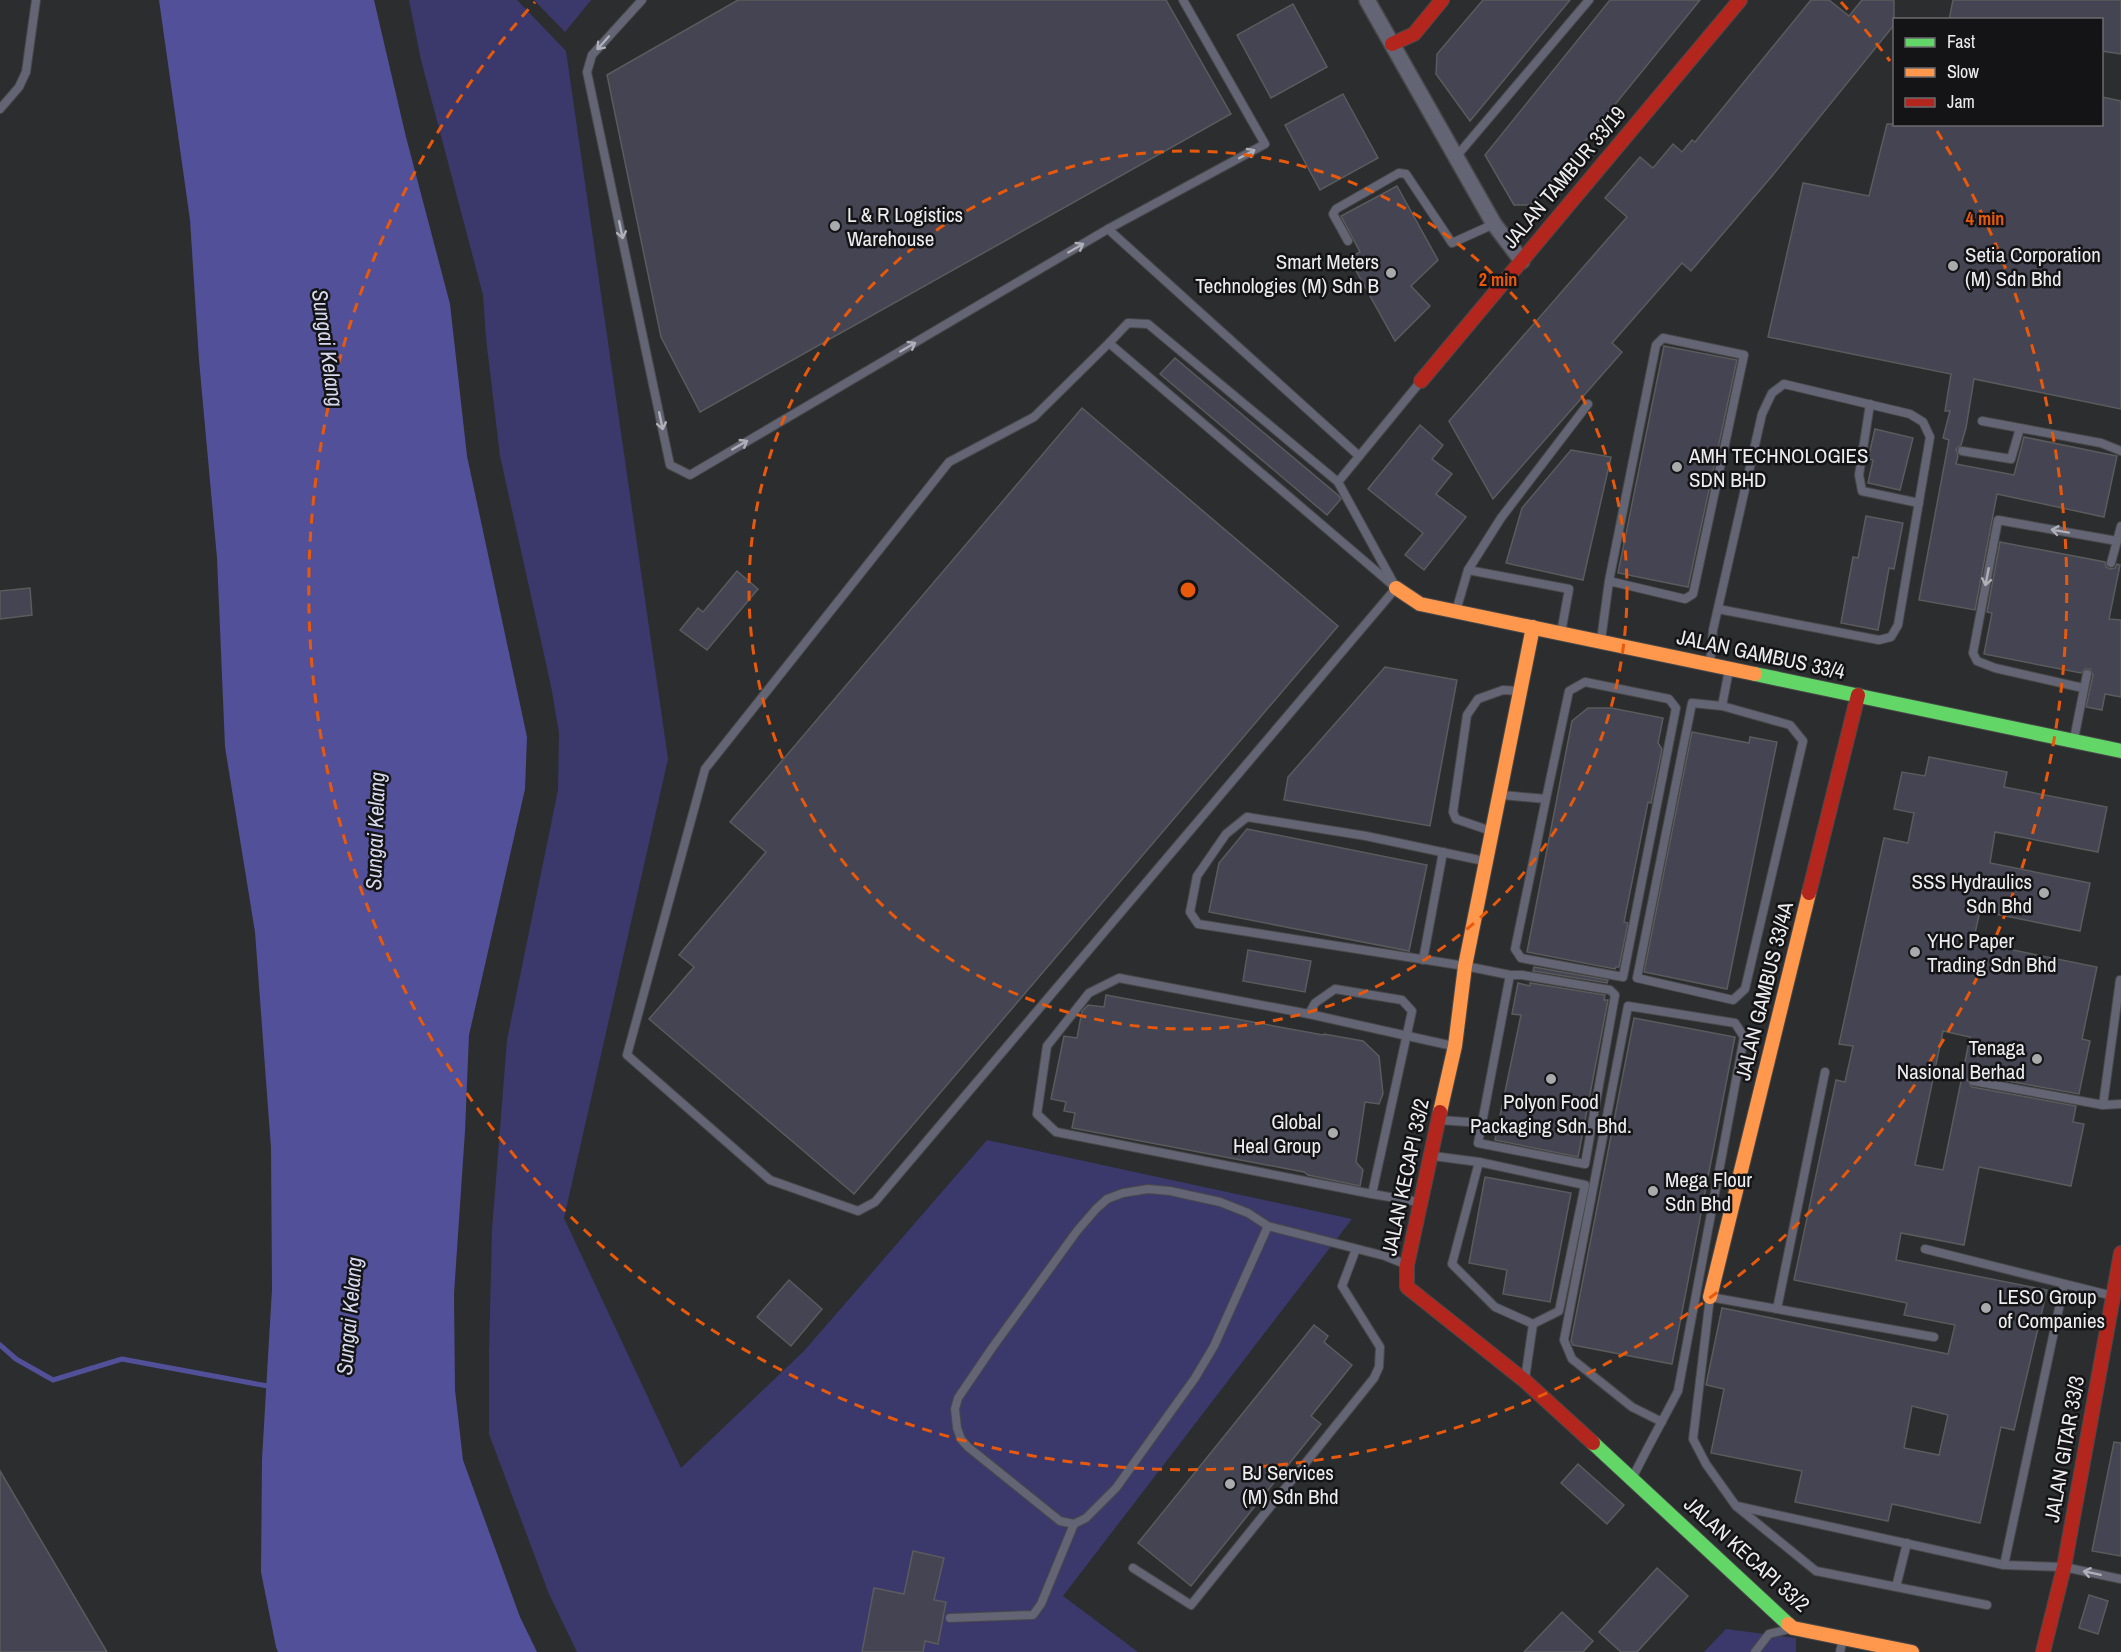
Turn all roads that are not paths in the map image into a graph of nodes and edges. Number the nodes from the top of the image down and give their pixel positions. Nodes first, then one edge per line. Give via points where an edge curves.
1 (36, 0) edge
2 (642, 0) edge
3 (1183, 0) edge
4 (1367, 0) edge
5 (1442, 0) edge
6 (1589, 0) edge
7 (1740, 0) edge
8 (1392, 44) junction
9 (0, 109) edge
10 (1455, 158) junction
11 (1494, 224) junction
12 (1108, 229) junction
13 (1348, 241) dead end
14 (1522, 261) junction
15 (1109, 343) junction
16 (1420, 381) joint
17 (1588, 404) dead end
18 (1870, 404) junction
19 (1982, 422) dead end
20 (2020, 428) junction
21 (1962, 451) dead end
22 (2121, 451) edge
23 (1359, 456) junction
24 (1338, 482) junction
25 (1919, 502) junction
26 (2121, 525) edge
27 (2117, 541) junction
28 (2111, 563) dead end
29 (1468, 570) junction
30 (1609, 581) junction
31 (1396, 588) junction
32 (1718, 609) junction
33 (1456, 611) junction
34 (1533, 627) junction
35 (1561, 633) junction
36 (1600, 642) junction
37 (1710, 665) junction
38 (1730, 669) junction
39 (2087, 674) dead end
40 (2083, 688) junction
41 (1520, 691) junction
42 (1858, 695) junction
43 (1722, 706) junction
44 (2074, 741) junction
45 (2121, 751) edge
46 (1499, 794) junction
47 (1546, 799) junction
48 (1491, 831) junction
49 (1443, 852) junction
50 (1485, 861) junction
51 (1423, 960) junction
52 (1465, 966) junction
53 (1510, 975) junction
54 (2120, 980) edge
55 (1309, 1014) junction
56 (1407, 1035) junction
57 (1455, 1046) junction
58 (1825, 1072) dead end
59 (1973, 1081) dead end
60 (2121, 1104) edge
61 (2103, 1105) junction
62 (1437, 1119) junction
63 (1482, 1123) junction
64 (1430, 1155) junction
65 (1479, 1162) junction
66 (1372, 1194) junction
67 (1420, 1202) junction
68 (1268, 1226) junction
69 (1356, 1249) junction
70 (1925, 1250) dead end
71 (2121, 1253) edge
72 (1407, 1265) junction
73 (2064, 1285) junction
74 (2114, 1296) junction
75 (1710, 1297) junction
76 (1777, 1309) junction
77 (1533, 1324) junction
78 (1934, 1337) dead end
79 (1525, 1381) junction
80 (1662, 1422) junction
81 (1632, 1478) junction
82 (1736, 1506) junction
83 (1074, 1524) junction
84 (1907, 1543) junction
85 (2004, 1565) junction
86 (2064, 1567) junction
87 (1133, 1568) dead end
88 (2121, 1579) edge
89 (1896, 1587) junction
90 (1987, 1605) dead end
91 (950, 1618) dead end
92 (1793, 1628) junction
93 (1843, 1637) junction
94 (1755, 1652) edge
95 (1840, 1652) edge
96 (1912, 1652) edge
97 (2043, 1652) edge

1 - 9 lane via 26,72
2 -> 12 lane via 592,55 587,72 670,465 690,475
12 -> 3 lane via 1265,144
4 - 8 street
5 - 8 street via 1414,34
6 - 10 lane
7 - 14 street, JALAN TAMBUR 33/19
8 - 10 street
10 - 11 street
11 - 13 lane via 1452,243 1406,174 1399,173 1336,209 1333,214
11 - 14 street
12 - 23 lane
14 - 16 street, JALAN TAMBUR 33/19
15 - 24 lane via 1128,323 1148,324
15 - 31 lane
15 - 31 lane via 1034,417 949,462 705,769 627,1055 770,1180 858,1211 875,1202
16 - 23 lane
17 - 29 lane via 1501,518
18 - 25 lane via 1910,414 1923,422 1930,437
18 - 25 lane via 1859,475 1862,491
18 - 32 lane via 1784,384 1772,393 1762,414
19 - 20 lane
20 - 21 lane via 2011,459
20 - 22 lane via 2101,443
23 - 24 lane
24 - 31 lane
25 - 32 lane via 1898,625 1891,637 1879,640
26 - 27 lane
27 - 28 lane
27 -> 40 lane via 1998,520 1973,653 1977,661
29 - 33 lane
29 - 35 lane via 1569,589
30 - 30 lane via 1656,345 1663,338 1744,355 1693,594 1685,599
30 - 36 lane
31 - 33 street, JALAN GAMBUS 33/4 via 1420,604
32 - 37 lane
33 - 34 street, JALAN GAMBUS 33/4
34 - 35 street, JALAN GAMBUS 33/4
34 - 41 street, JALAN KECAPI 33/2
35 - 36 street, JALAN GAMBUS 33/4
36 - 37 street, JALAN GAMBUS 33/4
37 - 38 street, JALAN GAMBUS 33/4
38 - 42 street, JALAN GAMBUS 33/4
38 - 43 lane
39 - 40 lane
40 - 44 lane
41 - 46 street, JALAN KECAPI 33/2
41 - 48 lane via 1503,690 1478,699 1467,715 1453,812 1456,819
42 - 44 street, JALAN GAMBUS 33/4
42 - 75 street, JALAN GAMBUS 33/4A
43 - 43 lane via 1790,725 1803,741 1744,989 1733,1000 1637,978 1692,703
44 - 45 street, JALAN GAMBUS 33/4
46 - 47 lane
46 - 48 street, JALAN KECAPI 33/2
47 - 47 lane via 1515,950 1521,958 1623,977 1676,708 1669,699 1585,682 1569,691
48 - 50 street, JALAN KECAPI 33/2
49 - 50 lane
49 - 51 lane
49 - 51 lane via 1247,817 1226,834 1197,876 1190,912 1198,924
50 - 52 street, JALAN KECAPI 33/2
51 - 52 lane
52 - 53 lane
52 - 57 street, JALAN KECAPI 33/2
53 - 63 lane
53 - 63 lane via 1610,990 1615,995 1585,1164 1478,1143
54 - 61 lane
55 - 56 lane
55 - 56 lane via 1315,1003 1335,988 1402,1000 1412,1011
55 - 66 lane via 1119,978 1089,993 1047,1046 1037,1114 1056,1132
56 - 57 lane
56 - 66 lane
57 - 62 street, JALAN KECAPI 33/2
58 - 76 lane
59 - 61 lane
60 - 61 lane
62 - 63 lane
62 - 64 street, JALAN KECAPI 33/2
64 - 65 lane
64 - 67 street, JALAN KECAPI 33/2
65 - 77 lane via 1452,1264 1494,1307
65 - 77 lane via 1586,1185 1560,1311
66 - 67 lane
67 - 72 street, JALAN KECAPI 33/2
68 - 69 lane
68 - 83 lane via 1214,1346 1195,1378 1116,1488 1086,1518
68 - 83 lane via 1220,1202 1170,1191 1148,1189 1107,1199 1077,1231 958,1398 955,1409 961,1439 1060,1521
69 - 72 lane
69 - 87 lane via 1342,1286 1380,1347 1374,1378 1191,1605
70 - 73 lane
71 - 74 street, JALAN GITAR 33/3
72 - 79 street, JALAN KECAPI 33/2 via 1407,1287
73 - 74 lane
73 - 85 lane
74 - 86 street, JALAN GITAR 33/3
75 - 76 lane
75 - 82 lane via 1694,1439 1706,1464
76 - 78 lane
77 - 79 lane
79 - 81 street, JALAN KECAPI 33/2
80 - 80 lane via 1678,1391 1744,1037 1735,1023 1628,1006 1564,1340 1572,1359 1632,1407
80 - 81 lane
81 - 92 street, JALAN KECAPI 33/2
82 - 84 lane
82 - 89 lane via 1816,1570
83 - 91 lane via 1034,1615
84 - 85 lane
84 - 89 lane
85 - 86 lane
88 -> 86 lane
86 - 97 street, JALAN GITAR 33/3
89 - 90 lane
92 - 93 street, JALAN KECAPI 33/2
92 - 94 lane via 1769,1634
93 - 95 lane
93 - 96 street, JALAN KECAPI 33/2

